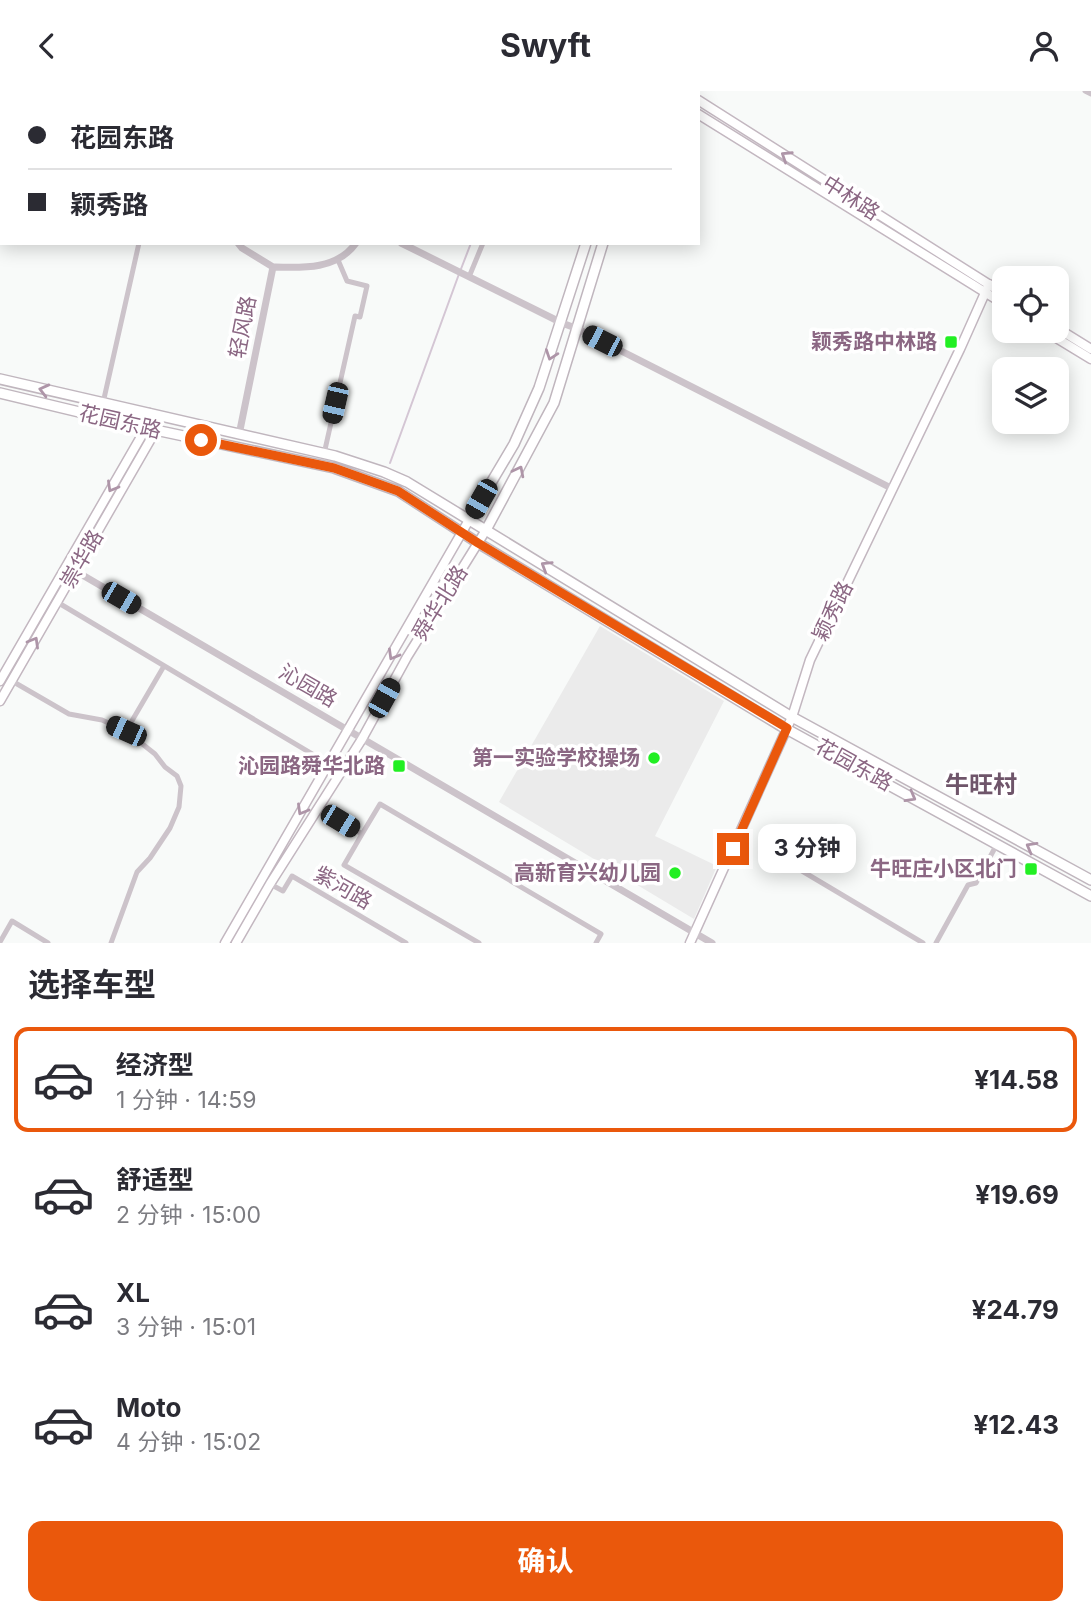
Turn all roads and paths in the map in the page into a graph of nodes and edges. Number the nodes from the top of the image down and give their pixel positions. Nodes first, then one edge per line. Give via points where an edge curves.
1 (1085, 91) edge
2 (1091, 94) edge
3 (700, 101) edge
4 (700, 115) edge
5 (139, 245) edge
6 (240, 245) edge
7 (354, 245) edge
8 (405, 245) edge
9 (482, 245) edge
10 (585, 245) edge
11 (602, 245) edge
12 (338, 260) junction
13 (273, 267) junction
14 (463, 274) junction
15 (987, 288) junction
16 (992, 290) edge
17 (992, 293) edge
18 (562, 323) junction
19 (578, 329) junction
20 (1069, 335) edge
21 (1065, 343) edge
22 (1091, 349) edge
23 (1091, 359) edge
24 (0, 379) edge
25 (0, 393) edge
26 (103, 403) junction
27 (154, 414) junction
28 (151, 429) junction
29 (239, 435) junction
30 (324, 454) junction
31 (892, 489) junction
32 (469, 520) junction
33 (486, 530) junction
34 (463, 532) junction
35 (478, 543) junction
36 (67, 566) junction
37 (75, 571) junction
38 (57, 602) junction
39 (164, 666) junction
40 (0, 681) edge
41 (12, 681) junction
42 (0, 701) edge
43 (792, 717) junction
44 (787, 728) junction
45 (126, 731) junction
46 (349, 731) junction
47 (362, 739) junction
48 (329, 764) junction
49 (318, 808) junction
50 (362, 835) junction
51 (997, 844) junction
52 (765, 849) dead end
53 (1091, 880) edge
54 (270, 884) junction
55 (1091, 896) edge
56 (695, 932) junction
57 (0, 942) edge
58 (48, 943) edge
59 (111, 943) edge
60 (225, 943) edge
61 (236, 943) edge
62 (406, 943) edge
63 (479, 943) edge
64 (596, 943) edge
65 (690, 943) edge
66 (712, 943) edge
67 (923, 943) edge
68 (936, 943) edge

1 - 2 street
15 -> 3 main road, 中林路
4 - 15 main road, 中林路
5 - 26 street
6 - 13 street
7 - 12 street
8 - 14 street
9 - 14 street
10 - 18 main road, 舜华北路
11 - 19 main road, 舜华北路
12 - 13 street via 316,266
12 - 30 street via 347,281 367,286 360,317 355,316
13 - 29 street, 轻风路
14 - 18 street
15 - 16 main road, 中林路
15 - 17 main road, 中林路
15 - 31 main road, 颖秀路
18 - 19 street
18 -> 32 main road, 舜华北路 via 514,444
19 - 31 street
33 -> 19 main road, 舜华北路 via 554,403
20 - 22 main road
21 - 23 main road
26 -> 24 main road, 花园东路
25 - 28 main road, 花园东路
26 - 27 main road, 花园东路
27 - 28 main road, 崇华路
27 - 29 main road, 花园东路
28 - 34 main road, 花园东路 via 379,482
28 -> 36 main road, 崇华路
28 - 37 main road, 崇华路
29 - 30 main road, 花园东路
30 - 32 main road, 花园东路 via 407,482
31 - 43 main road, 颖秀路 via 810,660
32 - 33 main road, 花园东路
32 - 34 main road, 舜华北路
33 - 35 main road, 舜华北路
43 -> 33 main road, 花园东路
34 - 35 main road, 花园东路
34 -> 46 main road, 舜华北路
35 - 44 main road, 花园东路
35 - 47 main road, 舜华北路
36 - 37 street, 沁园路
36 - 40 main road, 崇华路
37 - 38 main road, 崇华路
37 - 46 street, 沁园路
38 - 39 street
41 -> 38 main road, 崇华路
39 - 45 street
39 - 48 street
41 - 42 main road, 崇华路
41 - 45 street via 69,714 102,720
43 - 44 main road, 颖秀路
53 -> 43 main road, 花园东路
44 -> 51 main road, 花园东路
44 - 56 main road, 颖秀路
45 - 59 street via 177,776 180,807 137,872
46 - 47 street, 沁园路
46 - 48 main road, 舜华北路
47 - 49 main road, 舜华北路
47 - 56 street, 沁园路
48 -> 60 main road, 舜华北路
49 - 50 street
49 - 54 main road, 舜华北路
50 - 63 street via 344,865
50 - 64 street via 380,804 601,934
51 - 55 main road, 花园东路
51 - 68 street
52 - 67 street
54 - 61 main road, 舜华北路
54 - 62 street, 紫河路 via 283,891 292,876
56 - 65 main road, 颖秀路
56 - 66 street, 沁园路
57 - 58 street via 12,921

